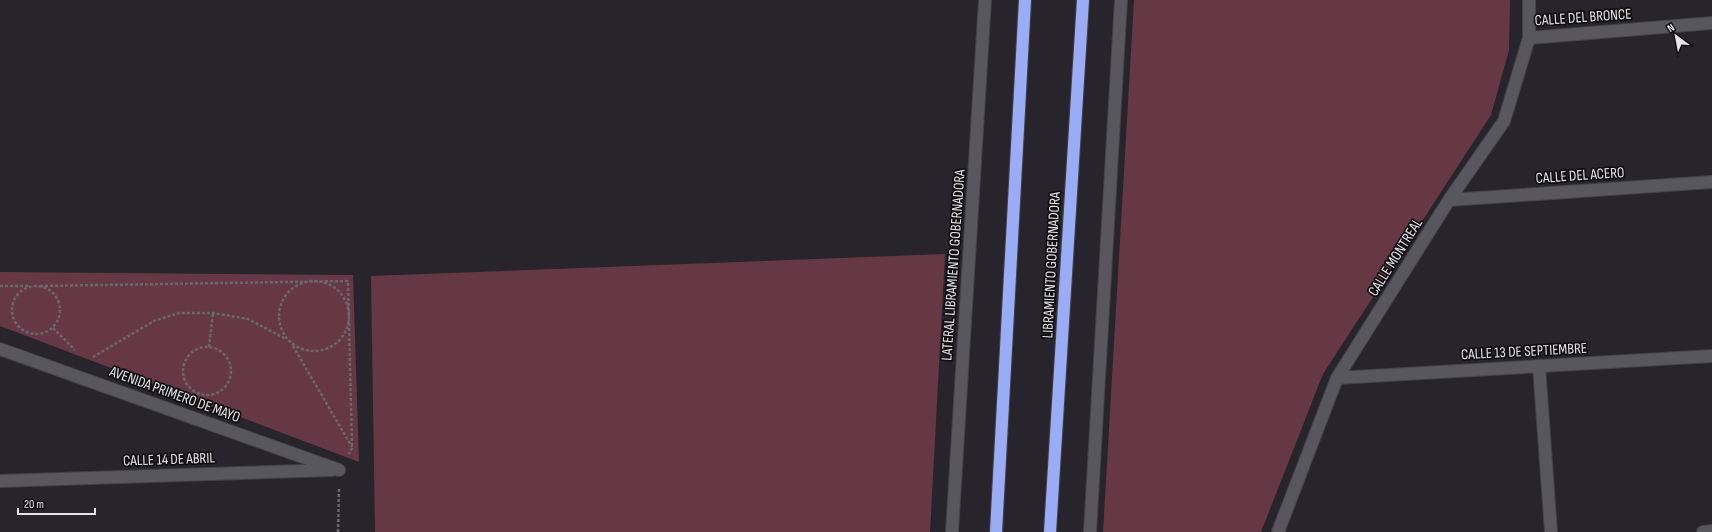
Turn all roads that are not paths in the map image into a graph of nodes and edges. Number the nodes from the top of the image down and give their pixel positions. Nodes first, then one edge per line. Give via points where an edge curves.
1 (985, 0) edge
2 (1024, 0) edge
3 (1083, 0) edge
4 (1121, 0) edge
5 (1529, 0) edge
6 (1712, 24) edge
7 (1529, 38) junction
8 (1712, 182) edge
9 (1449, 200) junction
10 (0, 349) edge
11 (1712, 356) edge
12 (1539, 366) junction
13 (1337, 378) junction
14 (339, 470) joint
15 (0, 481) edge
16 (1712, 531) edge
17 (952, 532) edge
18 (996, 532) edge
19 (1050, 532) edge
20 (1090, 532) edge
21 (1278, 532) edge
22 (1551, 532) edge
23 (1703, 532) edge

1 - 17 street, LATERAL LIBRAMIENTO GOBERNADORA
2 - 18 highway
3 - 19 highway, LIBRAMIENTO GOBERNADORA
4 - 20 street
5 - 7 street, CALLE MONTREAL
6 - 7 street, CALLE DEL BRONCE
7 - 9 street, CALLE MONTREAL via 1504,121
8 - 9 street, CALLE DEL ACERO
9 - 13 street, CALLE MONTREAL
10 - 14 street, AVENIDA PRIMERO DE MAYO
11 - 12 street, CALLE 13 DE SEPTIEMBRE
12 - 13 street, CALLE 13 DE SEPTIEMBRE
12 - 22 street
13 - 21 street, CALLE MONTREAL
14 - 15 street, CALLE 14 DE ABRIL
16 - 23 street

